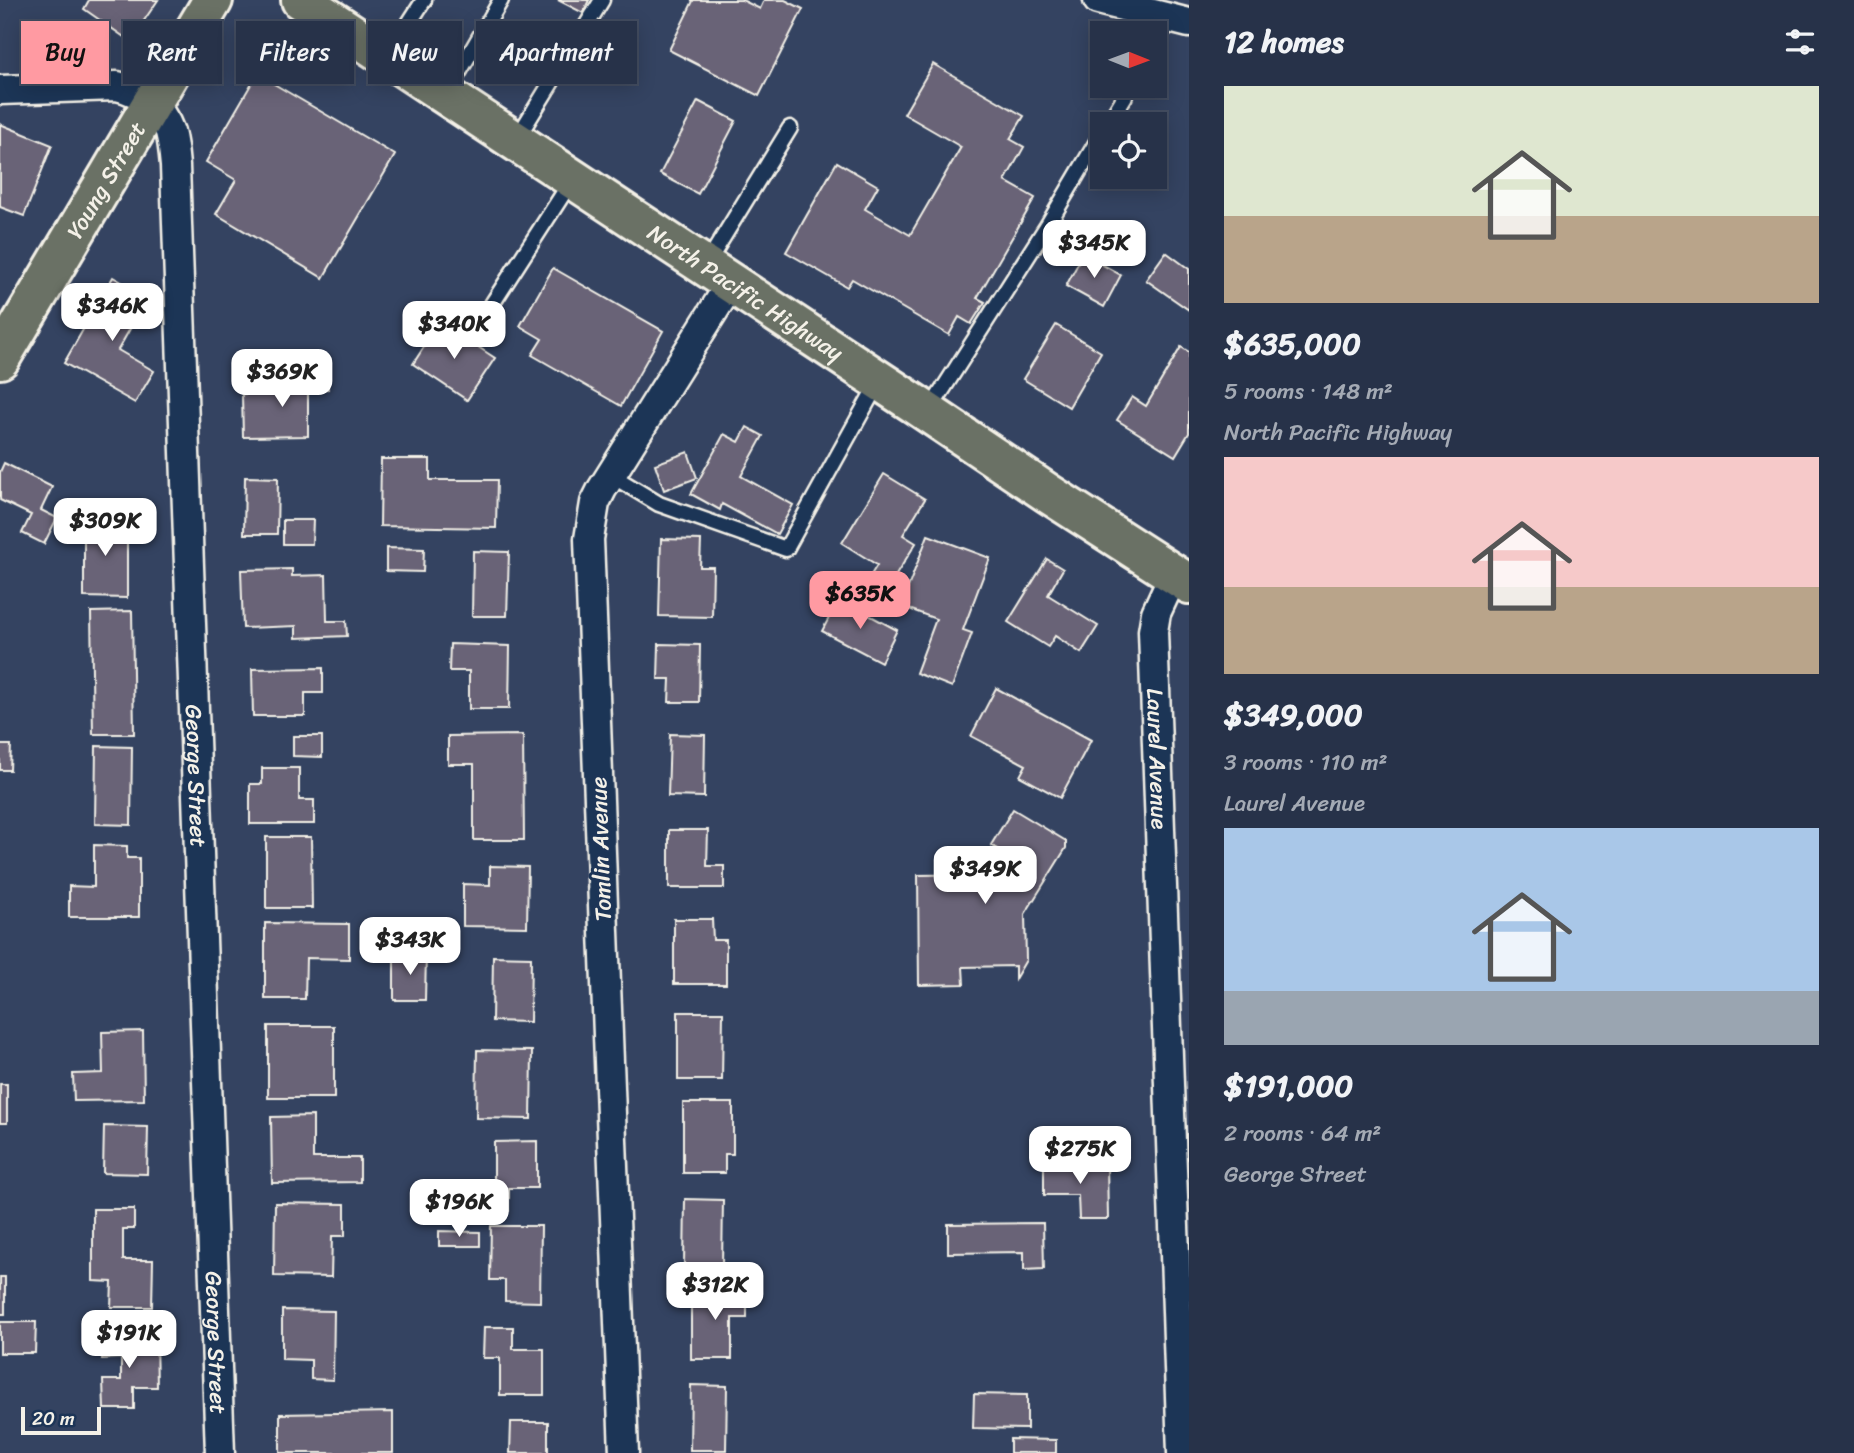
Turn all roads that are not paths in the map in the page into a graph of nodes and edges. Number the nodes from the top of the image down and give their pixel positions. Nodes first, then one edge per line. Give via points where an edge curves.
1 (213, 0) edge
2 (301, 0) edge
3 (424, 0) edge
4 (501, 0) edge
5 (602, 0) edge
6 (1098, 0) edge
7 (410, 21) edge
8 (1189, 23) edge
9 (368, 44) edge
10 (429, 84) edge
11 (0, 90) edge
12 (446, 95) junction
13 (152, 104) junction
14 (790, 128) dead end
15 (515, 141) junction
16 (1090, 153) edge
17 (573, 179) junction
18 (718, 275) junction
19 (478, 326) dead end
20 (0, 359) edge
21 (879, 380) junction
22 (928, 412) junction
23 (611, 474) junction
24 (1181, 579) edge
25 (220, 1453) edge
26 (624, 1453) edge
27 (1182, 1453) edge

1 - 13 main road, Young Street
2 - 9 main road, North Pacific Highway
3 - 7 lane
4 - 12 lane
5 - 15 lane
6 - 8 street
10 - 12 main road, North Pacific Highway
11 - 13 street via 117,86 136,91
12 - 15 main road, North Pacific Highway
13 - 20 main road, Young Street
13 - 25 street, George Street via 169,129 175,166
14 - 18 lane
15 - 17 main road, North Pacific Highway
16 - 22 lane
17 - 18 main road, North Pacific Highway
17 - 19 lane
18 - 21 main road, North Pacific Highway
18 - 23 street, Tomlin Avenue
21 - 22 main road, North Pacific Highway
21 - 23 lane via 786,549 659,505
22 - 24 main road, North Pacific Highway
23 - 26 street, Tomlin Avenue via 595,503 589,539
24 - 27 street, Laurel Avenue via 1156,613 1153,632

